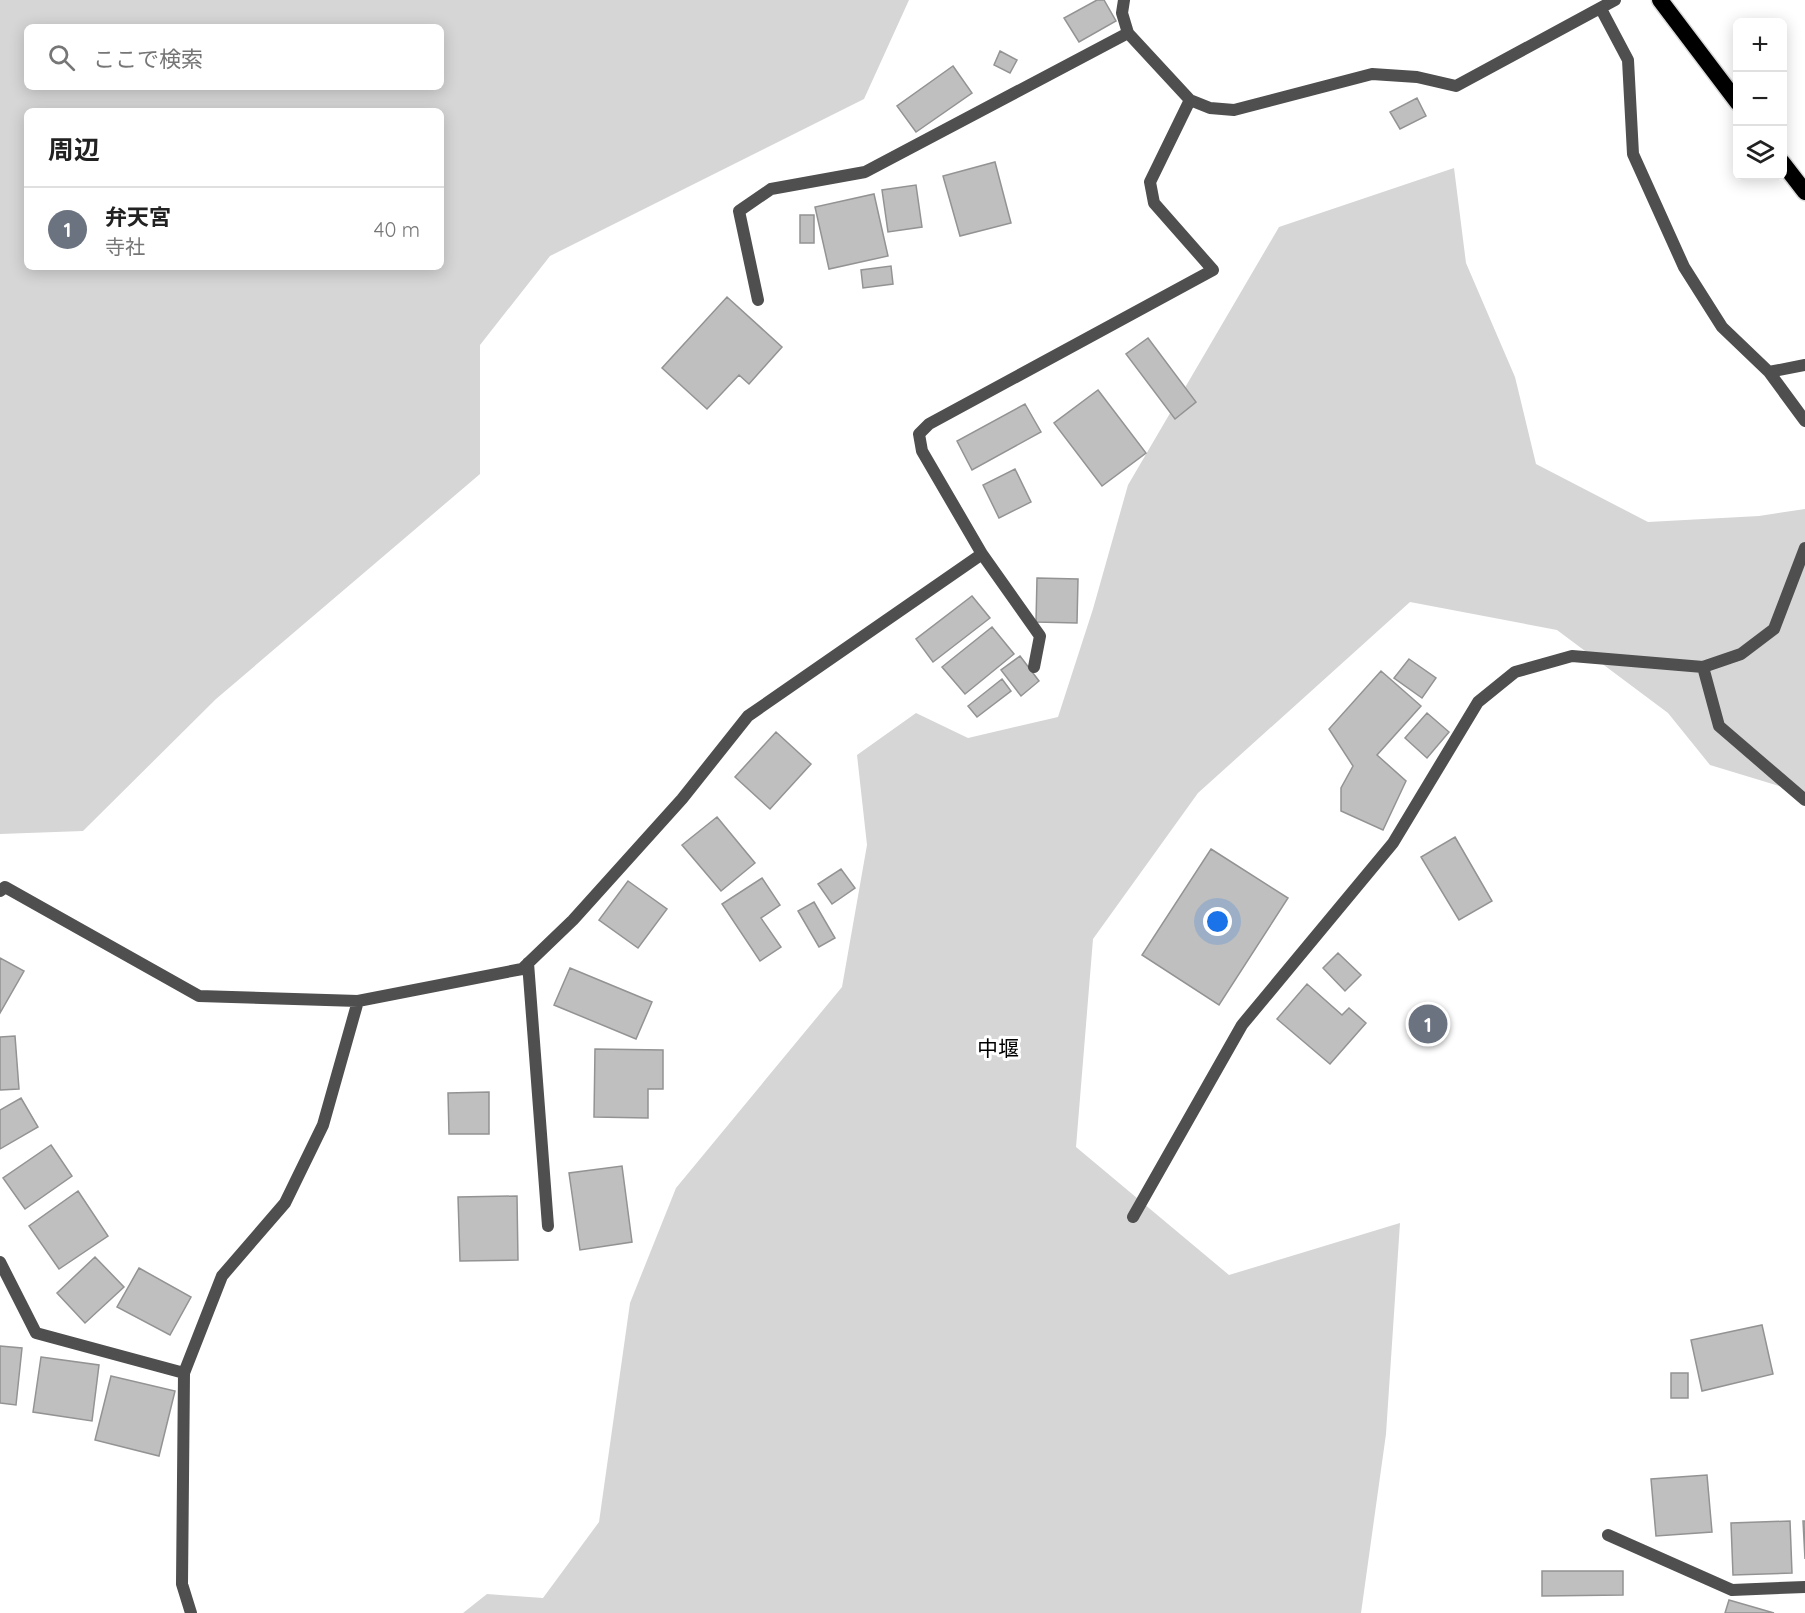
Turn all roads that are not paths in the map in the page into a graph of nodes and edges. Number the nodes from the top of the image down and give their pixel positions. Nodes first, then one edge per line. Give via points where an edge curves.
1 (1124, 0) edge
2 (1615, 0) edge
3 (1660, 0) edge
4 (1601, 9) junction
5 (1128, 33) junction
6 (1733, 98) edge
7 (1190, 100) junction
8 (1787, 169) edge
9 (1805, 192) edge
10 (758, 300) dead end
11 (1805, 365) edge
12 (1769, 372) junction
13 (1805, 421) edge
14 (1805, 548) edge
15 (982, 554) junction
16 (1034, 667) dead end
17 (1703, 667) junction
18 (1805, 800) edge
19 (0, 891) edge
20 (528, 963) junction
21 (358, 1001) junction
22 (1133, 1217) dead end
23 (548, 1226) dead end
24 (0, 1262) edge
25 (184, 1373) junction
26 (1608, 1535) dead end
27 (1805, 1587) edge
28 (191, 1613) edge

1 - 5 street via 1122,13
2 - 4 street
3 - 6 highway
4 - 7 street via 1456,86 1417,77 1372,74 1234,110 1210,108
4 - 12 street via 1628,60 1633,154 1684,267 1722,327
5 - 7 street
5 - 10 street via 865,172 771,189 739,211
7 - 15 street via 1150,182 1154,203 1213,270 929,424 919,434 922,451
8 - 9 highway
11 - 12 street
12 - 13 street
14 - 17 street via 1774,629 1740,654
15 - 16 street via 1040,636
15 - 20 street via 748,716 682,799 573,920
17 - 18 street via 1719,726
17 - 22 street via 1572,656 1515,672 1478,702 1393,843 1242,1025
19 - 21 street via 5,887 199,996
20 - 21 street via 522,969
20 - 23 street
21 - 25 street via 323,1125 285,1203 222,1276
24 - 25 street via 36,1333
25 - 28 street via 182,1584
26 - 27 street via 1732,1590

